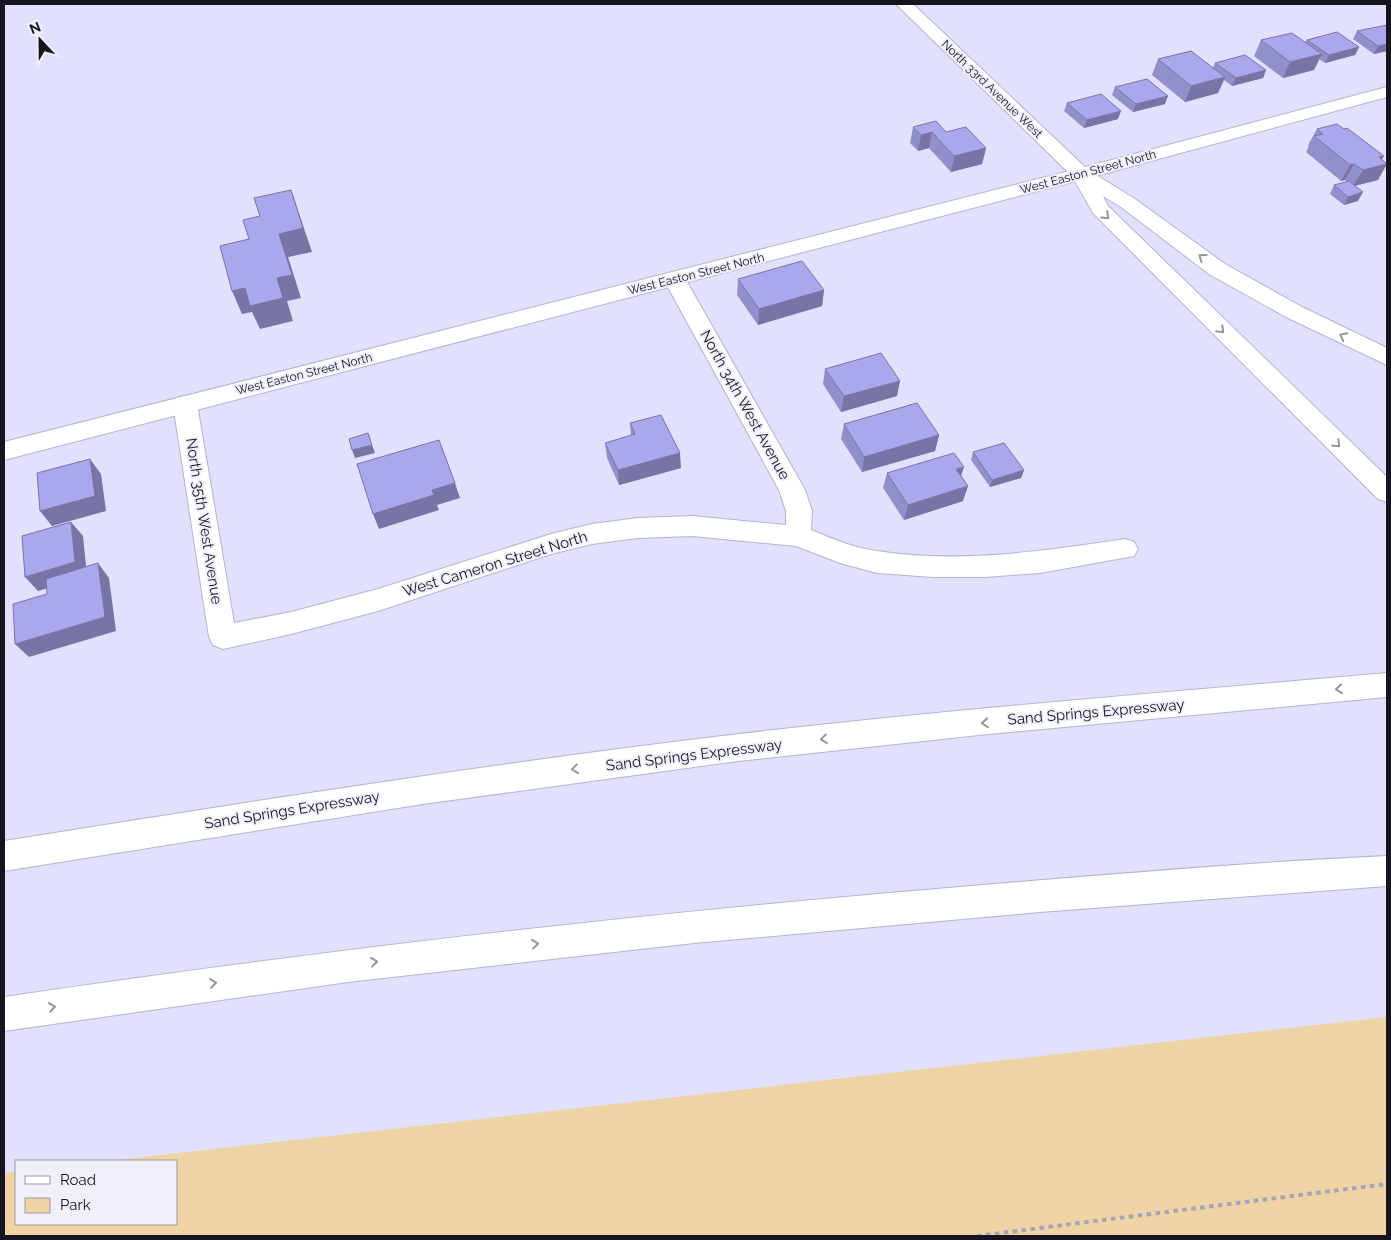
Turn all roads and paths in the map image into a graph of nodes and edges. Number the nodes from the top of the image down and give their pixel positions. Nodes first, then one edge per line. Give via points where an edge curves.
1 (904, 4) edge
2 (1387, 92) edge
3 (1081, 174) junction
4 (674, 280) junction
5 (1387, 357) edge
6 (185, 404) junction
7 (4, 451) edge
8 (1387, 492) edge
9 (798, 536) junction
10 (1125, 549) dead end
11 (224, 637) joint
12 (1387, 685) edge
13 (4, 856) edge
14 (1387, 871) edge
15 (4, 1014) edge
16 (1387, 1184) edge
17 (977, 1236) edge

1 - 3 main road, North 33rd Avenue West
2 - 3 main road, West Easton Street North
3 - 4 main road, West Easton Street North
5 -> 3 main road via 1294,312 1217,269 1128,203
3 -> 8 main road via 1100,209
4 - 6 main road, West Easton Street North
4 - 9 main road, North 34th West Avenue via 792,490 799,511
6 - 7 main road, West Easton Street North
6 - 11 main road, North 35th West Avenue
9 - 10 main road, West Cameron Street North via 840,553 877,562 934,566 1040,562
9 - 11 main road, West Cameron Street North via 692,526 592,534 551,544 378,600
12 -> 13 main road, Sand Springs Expressway via 842,736 541,773
15 -> 14 main road via 364,963 614,935 900,906
16 - 17 path

